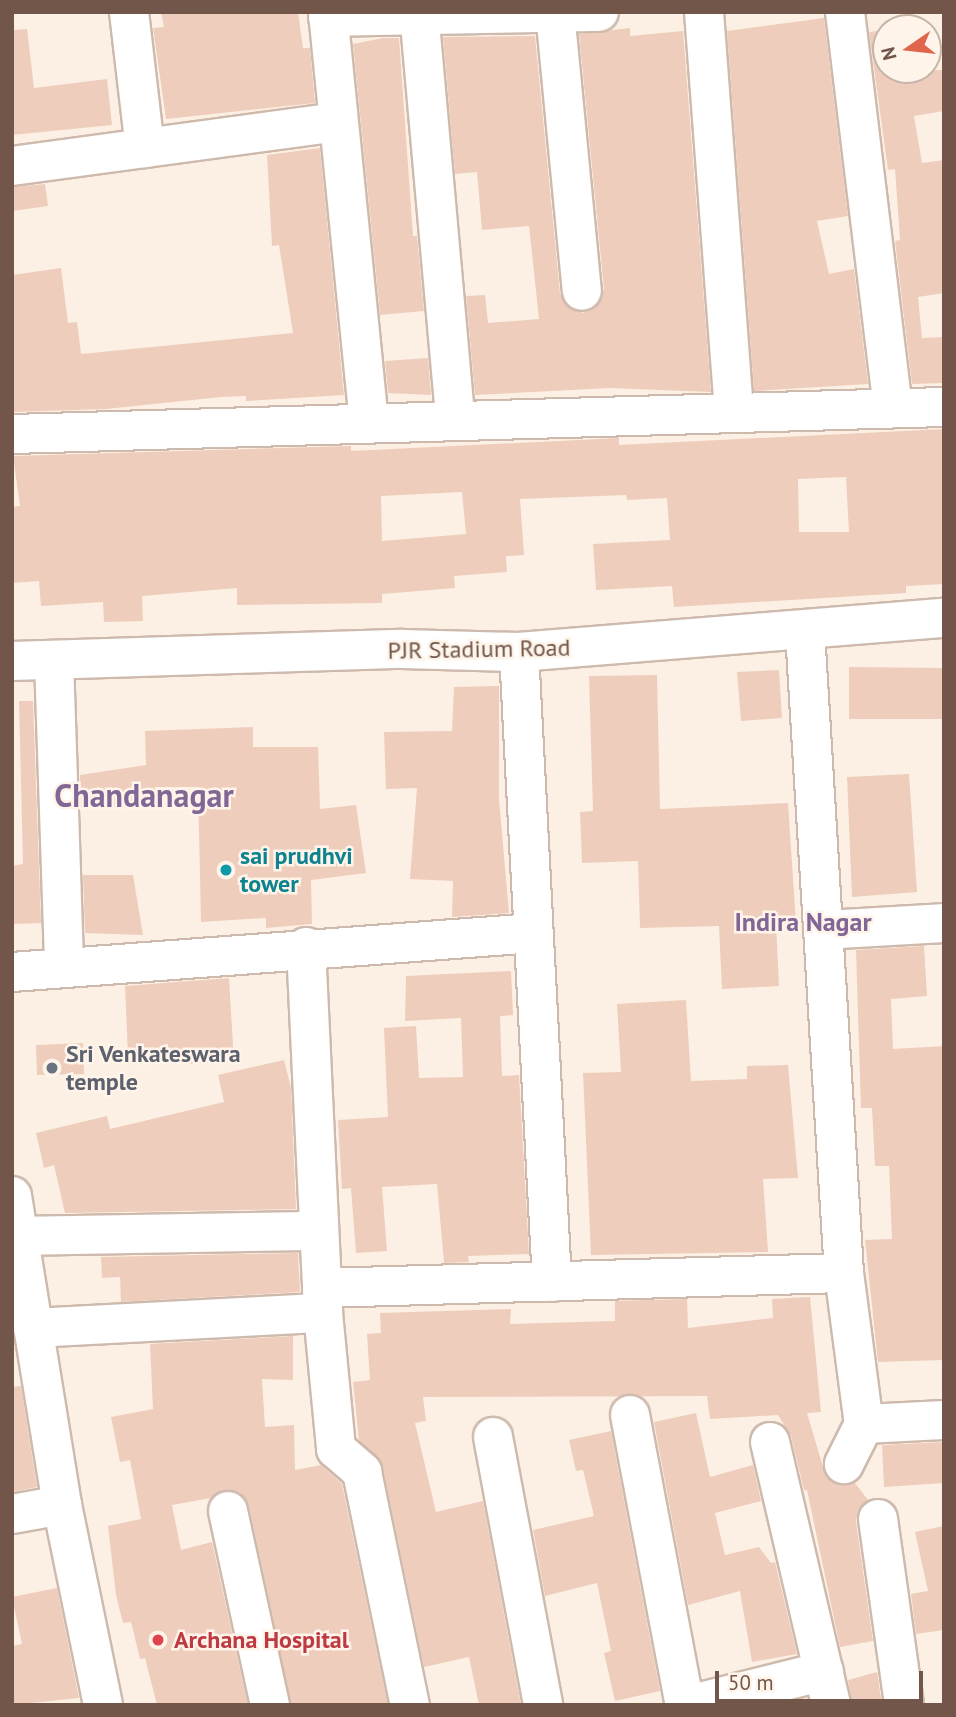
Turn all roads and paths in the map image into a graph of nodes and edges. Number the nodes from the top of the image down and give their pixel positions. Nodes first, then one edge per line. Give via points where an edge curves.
1 (129, 12) edge
2 (599, 12) edge
3 (704, 12) edge
4 (845, 12) edge
5 (555, 13) edge
6 (419, 14) edge
7 (328, 15) edge
8 (338, 122) junction
9 (145, 148) junction
10 (12, 166) edge
11 (582, 291) dead end
12 (944, 407) edge
13 (893, 408) junction
14 (734, 412) junction
15 (455, 419) junction
16 (369, 421) junction
17 (12, 434) edge
18 (944, 618) edge
19 (805, 632) junction
20 (519, 652) junction
21 (54, 660) junction
22 (12, 661) edge
23 (944, 923) edge
24 (823, 930) junction
25 (534, 933) junction
26 (306, 947) junction
27 (64, 968) junction
28 (12, 972) edge
29 (12, 1196) edge
30 (318, 1231) junction
31 (18, 1250) edge
32 (844, 1273) junction
33 (552, 1282) junction
34 (322, 1301) junction
35 (33, 1328) junction
36 (630, 1415) dead end
37 (944, 1420) edge
38 (864, 1424) junction
39 (493, 1437) dead end
40 (770, 1442) dead end
41 (844, 1464) dead end
42 (62, 1505) junction
43 (228, 1511) dead end
44 (12, 1514) edge
45 (878, 1519) dead end
46 (828, 1688) edge
47 (94, 1703) edge
48 (270, 1705) edge
49 (410, 1705) edge
50 (543, 1705) edge
51 (686, 1705) edge
52 (904, 1705) edge

1 - 9 street
2 - 5 street
3 - 14 street
4 - 13 street
5 - 6 street
5 - 11 street
6 - 7 street
6 - 15 street
7 - 8 street
8 - 9 street
8 - 16 street
9 - 10 street
12 - 13 street
13 - 14 street
14 - 15 street
15 - 16 street
16 - 17 street
18 - 19 street, PJR Stadium Road
19 - 20 street, PJR Stadium Road
19 - 24 street
20 - 21 street, PJR Stadium Road via 402,649
20 - 25 street
21 - 22 street, PJR Stadium Road
21 - 27 street
23 - 24 street
24 - 32 street
25 - 26 street
25 - 33 street
26 - 27 street
26 - 30 street
27 - 28 street
29 - 31 street
30 - 31 street
30 - 34 street
31 - 35 street
32 - 33 street
32 - 38 street
33 - 34 street
34 - 35 street
34 - 49 street via 336,1449 362,1472
35 - 42 street
36 - 51 street
37 - 38 street
38 - 41 street
39 - 50 street
40 - 46 street
42 - 44 street
42 - 47 street
43 - 48 street
45 - 52 street
46 - 51 street

